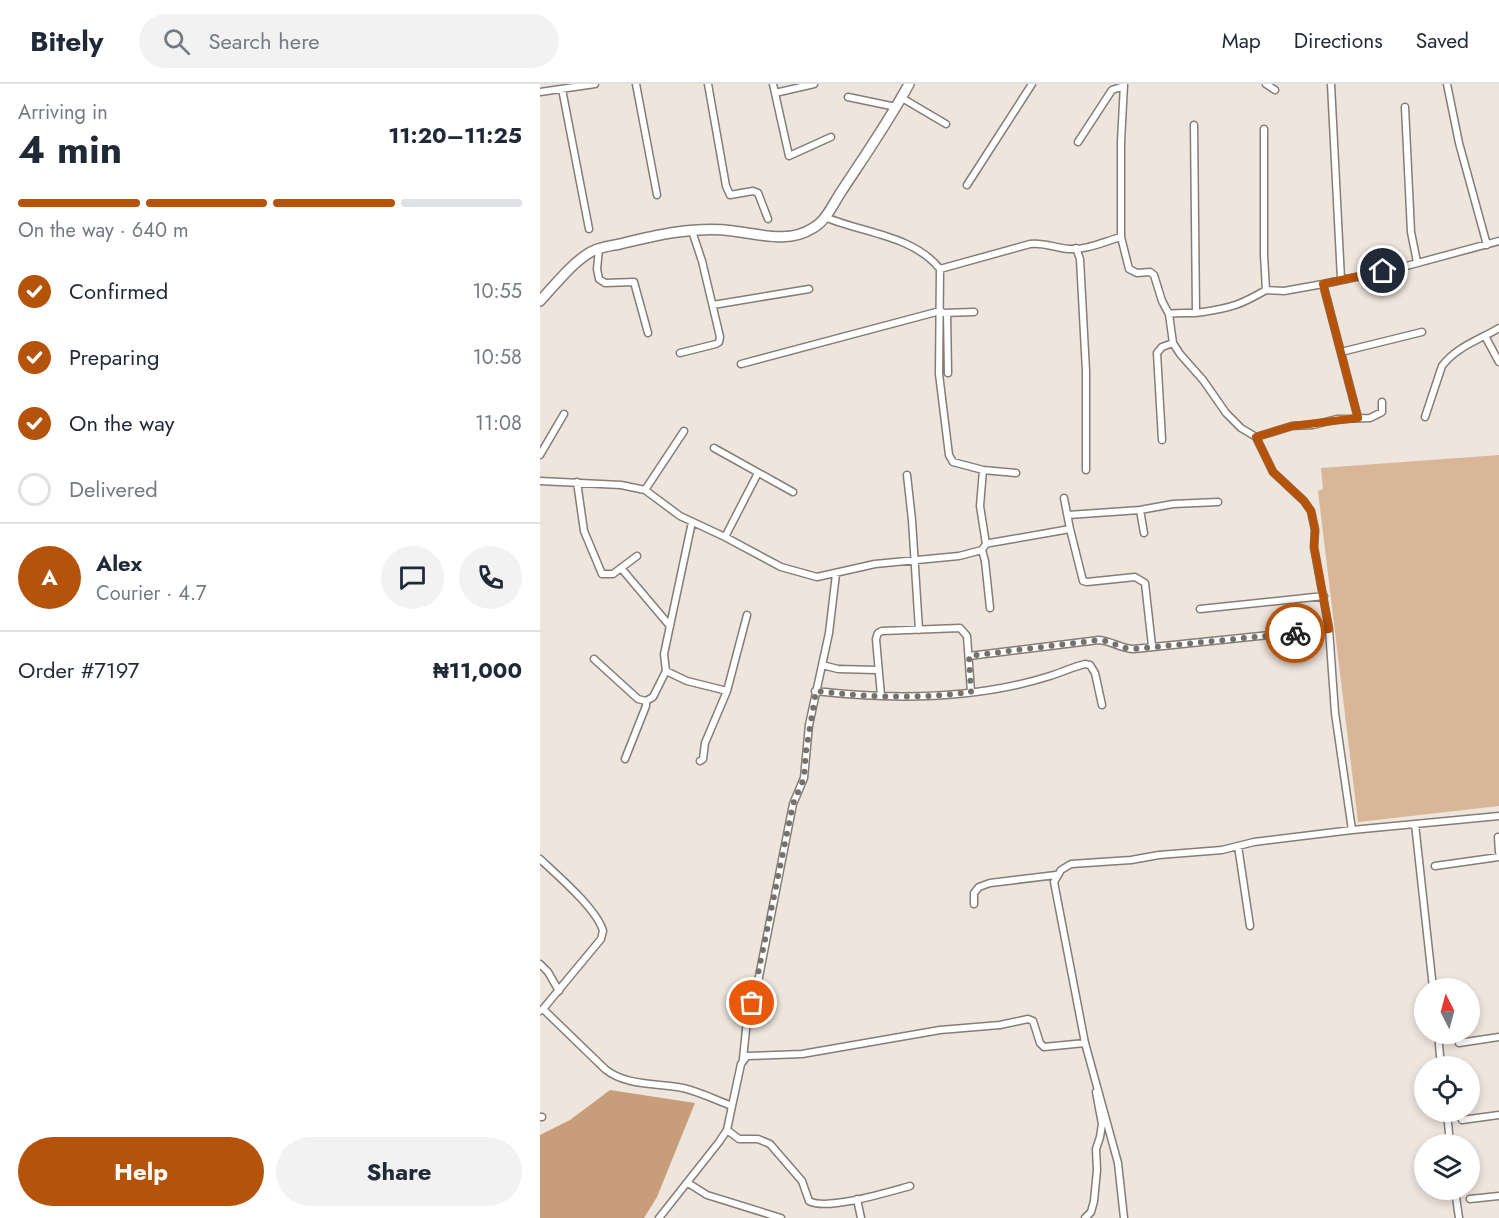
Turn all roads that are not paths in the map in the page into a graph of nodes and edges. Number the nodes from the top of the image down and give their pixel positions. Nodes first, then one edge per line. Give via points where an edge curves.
1 (595, 84) edge
2 (636, 84) edge
3 (708, 84) edge
4 (773, 84) edge
5 (814, 84) edge
6 (909, 84) edge
7 (1032, 84) edge
8 (1266, 84) edge
9 (1331, 84) edge
10 (1447, 84) edge
11 (1124, 85) edge
12 (562, 89) junction
13 (1275, 90) dead end
14 (540, 92) edge
15 (775, 93) junction
16 (848, 97) dead end
17 (902, 98) junction
18 (896, 107) junction
19 (1405, 107) dead end
20 (946, 124) dead end
21 (1194, 125) dead end
22 (1264, 129) dead end
23 (831, 137) dead end
24 (1078, 142) dead end
25 (967, 185) dead end
26 (657, 195) dead end
27 (825, 217) junction
28 (768, 219) dead end
29 (589, 229) dead end
30 (692, 231) junction
31 (1121, 237) junction
32 (1499, 241) edge
33 (1487, 245) junction
34 (1076, 248) junction
35 (599, 249) junction
36 (1417, 262) junction
37 (940, 269) junction
38 (1341, 279) junction
39 (1323, 284) junction
40 (809, 290) dead end
41 (1266, 290) junction
42 (540, 301) edge
43 (713, 305) junction
44 (940, 311) junction
45 (974, 312) dead end
46 (1196, 312) junction
47 (947, 313) junction
48 (1168, 314) junction
49 (1499, 328) edge
50 (1422, 332) dead end
51 (648, 333) dead end
52 (1485, 336) junction
53 (1173, 343) junction
54 (1341, 352) junction
55 (680, 353) dead end
56 (1499, 362) edge
57 (741, 364) dead end
58 (948, 373) dead end
59 (1382, 402) dead end
60 (564, 414) dead end
61 (1425, 417) dead end
62 (1358, 418) junction
63 (684, 431) dead end
64 (1256, 437) junction
65 (1162, 440) dead end
66 (714, 448) dead end
67 (540, 455) edge
68 (983, 470) junction
69 (1086, 470) dead end
70 (758, 473) junction
71 (1016, 473) dead end
72 (907, 476) dead end
73 (540, 481) edge
74 (577, 482) junction
75 (645, 490) junction
76 (793, 492) dead end
77 (1064, 498) dead end
78 (1218, 502) dead end
79 (1140, 510) junction
80 (1068, 515) junction
81 (692, 522) junction
82 (1070, 529) junction
83 (1144, 534) dead end
84 (725, 537) junction
85 (984, 547) junction
86 (637, 556) dead end
87 (915, 560) junction
88 (621, 568) junction
89 (836, 574) junction
90 (1324, 596) junction
91 (990, 608) dead end
92 (1200, 609) dead end
93 (747, 615) dead end
94 (670, 626) junction
95 (1329, 629) junction
96 (919, 630) junction
97 (1152, 646) junction
98 (969, 656) junction
99 (594, 659) dead end
100 (822, 664) junction
101 (666, 670) junction
102 (877, 670) junction
103 (727, 691) junction
104 (816, 691) junction
105 (971, 692) junction
106 (880, 696) junction
107 (646, 701) junction
108 (1102, 705) dead end
109 (625, 759) dead end
110 (700, 761) dead end
111 (1499, 816) edge
112 (1415, 824) junction
113 (1352, 830) junction
114 (1498, 837) edge
115 (1238, 846) junction
116 (1499, 852) edge
117 (1499, 857) edge
118 (540, 859) edge
119 (1435, 866) dead end
120 (1056, 875) junction
121 (974, 904) dead end
122 (1250, 926) dead end
123 (540, 964) edge
124 (1432, 978) edge
125 (559, 991) junction
126 (541, 1010) edge
127 (1499, 1037) edge
128 (1480, 1040) edge
129 (1085, 1043) junction
130 (743, 1059) junction
131 (1095, 1082) junction
132 (732, 1106) junction
133 (1499, 1115) edge
134 (1480, 1118) edge
135 (727, 1130) junction
136 (688, 1183) junction
137 (910, 1186) dead end
138 (1499, 1196) edge
139 (1480, 1198) edge
140 (857, 1199) junction
141 (1456, 1200) edge
142 (659, 1218) edge
143 (781, 1218) edge
144 (861, 1218) edge
145 (1085, 1218) edge
146 (1124, 1218) edge
147 (1458, 1218) edge

1 - 12 street
2 - 26 street
3 - 28 street via 730,195 758,193
4 - 15 street
5 - 15 street
6 - 17 street
7 - 25 street
8 - 13 street
9 - 38 street
10 - 33 street
11 - 24 street via 1112,90
11 - 31 street
12 - 14 street
12 - 29 street
15 - 23 street via 789,156
16 - 18 street
17 - 18 street
17 - 20 street
18 - 27 street
19 - 36 street via 1411,232
21 - 46 street
22 - 41 street
27 - 30 street via 808,231 776,238 722,230
27 - 37 street via 894,239 933,260
30 - 35 street
30 - 43 street
31 - 34 street
31 - 48 street via 1130,269 1154,275
32 - 33 street
33 - 36 street
34 - 37 street via 1038,243
34 - 69 street via 1080,259 1086,371
35 - 42 street via 572,268
35 - 51 street via 599,279 605,283 634,282
36 - 38 street
37 - 44 street
38 - 39 street
39 - 41 street
39 - 54 street
40 - 43 street
41 - 46 street via 1236,306
43 - 55 street via 719,342
44 - 47 street
44 - 57 street
44 - 68 street via 939,374 950,459
45 - 47 street
46 - 48 street
47 - 58 street
48 - 53 street
49 - 52 street
50 - 54 street
52 - 56 street
52 - 61 street via 1456,351 1442,366
53 - 64 street via 1226,413
53 - 65 street via 1157,353
54 - 62 street
59 - 62 street via 1380,414
60 - 67 street
62 - 64 street via 1292,426
63 - 75 street
64 - 90 street via 1273,472 1311,511
66 - 70 street
68 - 71 street
68 - 85 street via 980,506
70 - 76 street
70 - 84 street
72 - 87 street
73 - 74 street
74 - 75 street
74 - 88 street via 584,531 602,574 613,574
75 - 81 street
77 - 80 street
78 - 79 street
79 - 80 street
79 - 83 street
80 - 82 street
81 - 84 street
81 - 94 street
82 - 85 street
82 - 97 street via 1083,581 1135,577 1145,583
84 - 89 street via 791,571 818,577
85 - 87 street via 960,556
85 - 91 street
86 - 88 street
87 - 89 street via 875,564
87 - 96 street
88 - 94 street
89 - 100 street
90 - 92 street
90 - 95 street
93 - 103 street
94 - 101 street via 664,654
95 - 97 street
95 - 113 street via 1335,713
96 - 98 street via 960,628 967,636
96 - 102 street via 878,633
97 - 98 street via 1129,649 1099,640
98 - 105 street
99 - 107 street via 625,689
100 - 102 street via 838,669
100 - 104 street
101 - 103 street via 687,681
101 - 107 street via 653,697
102 - 106 street
103 - 110 street
104 - 106 street
104 - 130 street via 804,778 793,804 747,1020
105 - 106 street via 930,697
105 - 108 street via 1051,676 1085,664 1095,673
107 - 109 street
111 - 112 street
112 - 113 street
112 - 124 street
113 - 115 street
114 - 116 street
115 - 120 street via 1071,864
115 - 122 street
117 - 119 street
118 - 125 street via 572,890 603,931
120 - 121 street via 990,883 974,893
120 - 129 street via 1054,882
123 - 125 street
125 - 126 street
126 - 132 street via 615,1076 685,1089
127 - 128 street
129 - 130 street via 1044,1047 1034,1021 1028,1019 802,1054 752,1055
129 - 131 street
130 - 132 street
131 - 145 street via 1102,1124 1096,1149 1094,1201
131 - 146 street via 1118,1163
132 - 135 street
133 - 134 street
135 - 136 street
135 - 140 street via 739,1139 758,1139 770,1144 802,1181 809,1201 816,1205
136 - 142 street
136 - 143 street via 707,1195
137 - 140 street
138 - 139 street
140 - 144 street
141 - 147 street

